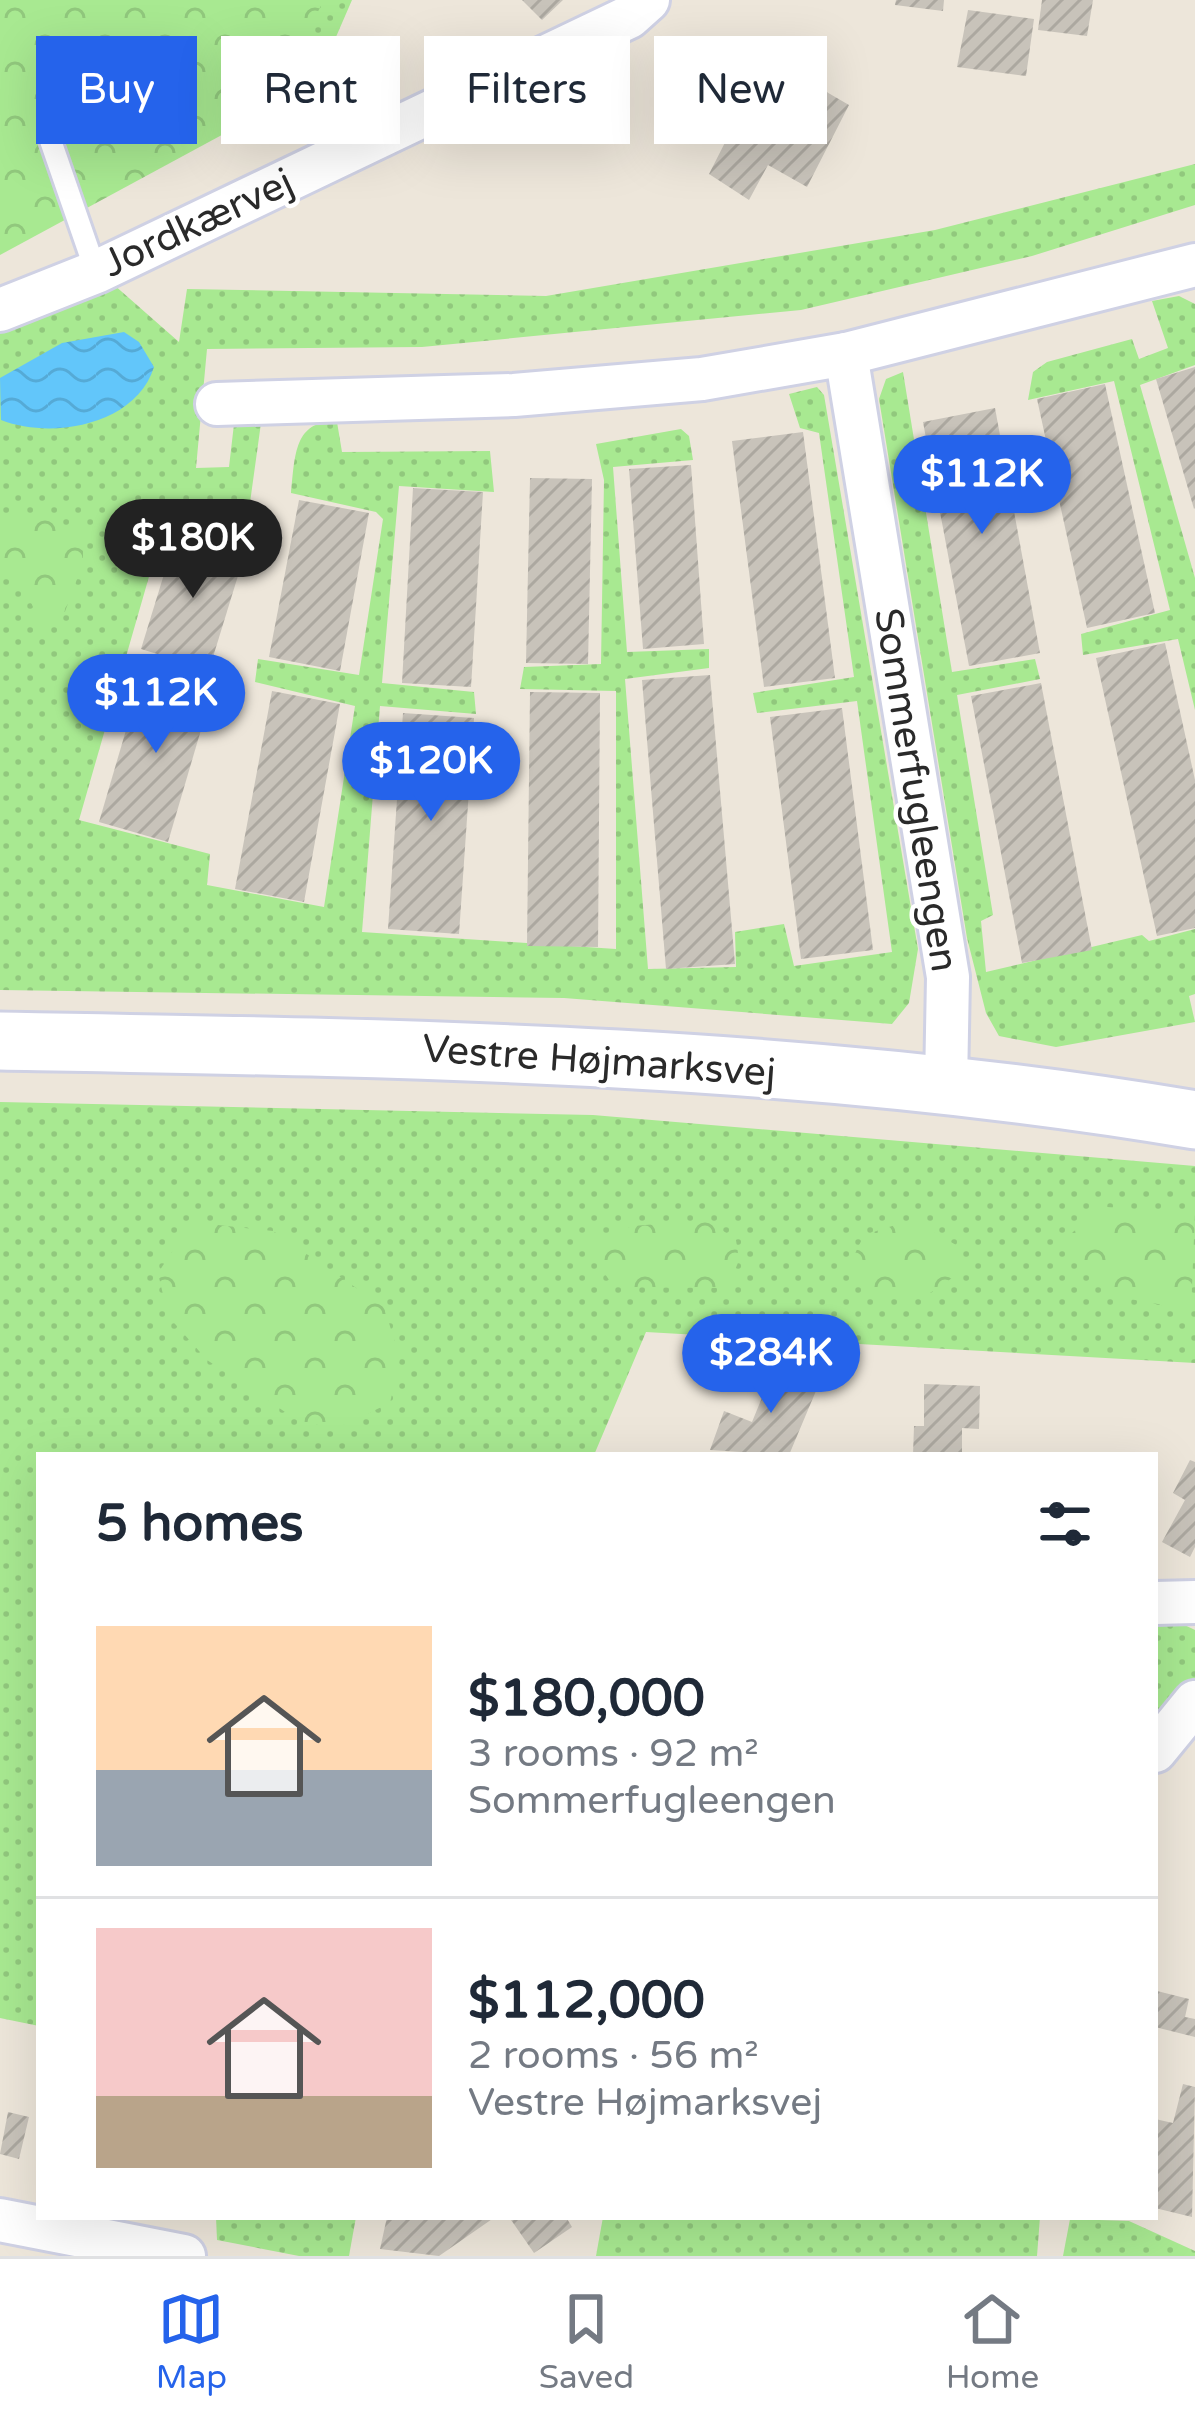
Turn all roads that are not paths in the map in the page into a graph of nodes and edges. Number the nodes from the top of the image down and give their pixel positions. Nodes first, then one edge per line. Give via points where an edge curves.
1 (649, 0) edge
2 (52, 144) edge
3 (1195, 266) edge
4 (96, 272) junction
5 (0, 310) edge
6 (846, 354) junction
7 (217, 404) dead end
8 (0, 1041) edge
9 (946, 1085) junction
10 (1195, 1120) edge
11 (1195, 1602) edge
12 (1158, 1603) edge
13 (1195, 1702) edge
14 (1158, 1747) edge
15 (0, 2220) edge
16 (184, 2256) edge

1 - 4 street, Jordkærvej
2 - 4 lane
3 - 6 street
4 - 5 street, Jordkærvej
6 - 7 street via 702,380 514,395
6 - 9 street, Sommerfugleengen via 948,977
8 - 9 street, Vestre Højmarksvej via 513,1050
9 - 10 street, Vestre Højmarksvej
11 - 12 street
13 - 14 street
15 - 16 street

